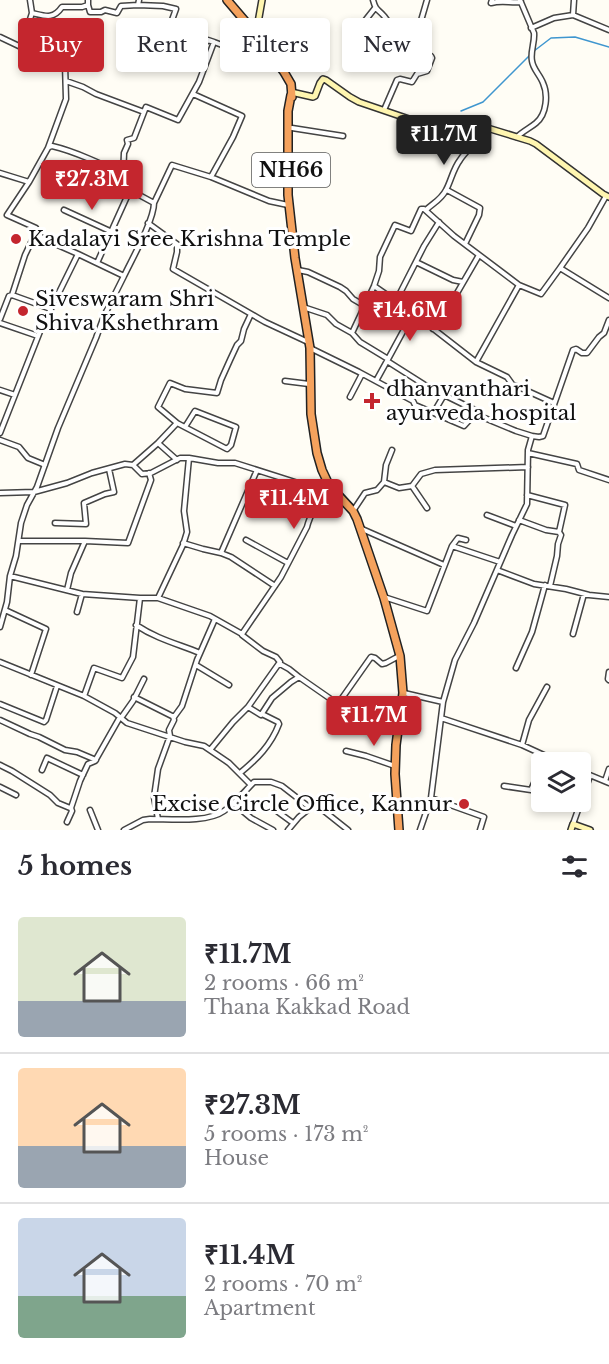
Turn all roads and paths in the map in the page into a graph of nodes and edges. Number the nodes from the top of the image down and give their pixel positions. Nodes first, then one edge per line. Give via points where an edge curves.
1 (30, 0) edge
2 (222, 0) edge
3 (227, 0) edge
4 (262, 0) edge
5 (373, 0) edge
6 (427, 0) edge
7 (492, 0) edge
8 (574, 0) edge
9 (520, 1) edge
10 (139, 2) edge
11 (88, 3) edge
12 (375, 8) junction
13 (32, 13) junction
14 (573, 15) junction
15 (30, 18) edge
16 (239, 18) edge
17 (240, 18) edge
18 (259, 18) edge
19 (367, 18) edge
20 (385, 18) edge
21 (422, 18) edge
22 (531, 27) junction
23 (609, 30) edge
24 (0, 38) edge
25 (214, 42) junction
26 (220, 44) edge
27 (18, 46) edge
28 (65, 72) edge
29 (279, 72) edge
30 (284, 72) edge
31 (422, 72) edge
32 (66, 81) junction
33 (291, 91) junction
34 (193, 94) junction
35 (384, 110) junction
36 (144, 112) junction
37 (292, 128) junction
38 (481, 128) junction
39 (343, 136) dead end
40 (516, 137) junction
41 (48, 148) junction
42 (0, 173) edge
43 (123, 177) junction
44 (211, 177) junction
45 (29, 182) junction
46 (130, 190) junction
47 (447, 190) junction
48 (608, 197) edge
49 (154, 203) junction
50 (291, 205) junction
51 (64, 210) dead end
52 (426, 210) junction
53 (439, 222) junction
54 (148, 224) junction
55 (112, 232) junction
56 (36, 233) junction
57 (465, 244) junction
58 (78, 254) junction
59 (479, 255) junction
60 (416, 262) junction
61 (97, 263) junction
62 (297, 268) junction
63 (560, 268) junction
64 (123, 276) junction
65 (463, 282) junction
66 (519, 285) junction
67 (374, 286) junction
68 (12, 295) junction
69 (609, 298) edge
70 (396, 301) junction
71 (365, 306) junction
72 (303, 307) junction
73 (51, 309) junction
74 (413, 313) junction
75 (251, 314) junction
76 (609, 320) edge
77 (0, 321) edge
78 (433, 329) junction
79 (352, 333) junction
80 (607, 334) edge
81 (38, 336) junction
82 (309, 345) junction
83 (388, 360) junction
84 (476, 362) junction
85 (362, 374) junction
86 (285, 381) dead end
87 (376, 381) junction
88 (309, 384) junction
89 (0, 390) edge
90 (15, 394) junction
91 (444, 395) junction
92 (350, 397) dead end
93 (554, 403) junction
94 (434, 412) junction
95 (475, 414) junction
96 (177, 423) junction
97 (185, 427) junction
98 (0, 433) edge
99 (532, 436) junction
100 (0, 440) edge
101 (158, 442) junction
102 (392, 450) dead end
103 (528, 453) junction
104 (189, 458) junction
105 (177, 460) junction
106 (45, 465) junction
107 (133, 465) junction
108 (528, 467) junction
109 (109, 469) junction
110 (257, 470) junction
111 (149, 473) junction
112 (609, 480) edge
113 (384, 482) junction
114 (412, 486) junction
115 (323, 491) junction
116 (34, 492) junction
117 (336, 492) junction
118 (0, 493) edge
119 (527, 495) junction
120 (427, 508) dead end
121 (353, 511) junction
122 (487, 515) dead end
123 (519, 520) junction
124 (55, 523) dead end
125 (516, 526) junction
126 (361, 529) junction
127 (559, 532) junction
128 (246, 540) dead end
129 (466, 540) dead end
130 (19, 541) junction
131 (85, 541) junction
132 (183, 543) junction
133 (452, 546) junction
134 (221, 553) junction
135 (500, 562) junction
136 (288, 563) junction
137 (444, 565) junction
138 (496, 570) junction
139 (10, 576) junction
140 (275, 586) junction
141 (548, 586) junction
142 (67, 590) junction
143 (82, 594) junction
144 (584, 594) junction
145 (383, 596) junction
146 (609, 597) edge
147 (140, 598) junction
148 (158, 598) junction
149 (5, 610) junction
150 (77, 612) dead end
151 (215, 619) junction
152 (136, 626) junction
153 (0, 627) edge
154 (242, 634) junction
155 (573, 634) dead end
156 (200, 653) junction
157 (400, 656) junction
158 (0, 662) edge
159 (196, 664) junction
160 (280, 664) junction
161 (516, 668) dead end
162 (609, 672) edge
163 (31, 675) junction
164 (299, 677) junction
165 (144, 679) dead end
166 (609, 680) edge
167 (229, 685) dead end
168 (57, 686) junction
169 (547, 687) dead end
170 (403, 693) junction
171 (84, 696) junction
172 (134, 697) junction
173 (443, 702) junction
174 (0, 704) edge
175 (249, 707) junction
176 (262, 714) junction
177 (173, 716) junction
178 (120, 717) junction
179 (441, 718) junction
180 (0, 720) edge
181 (170, 736) junction
182 (522, 745) junction
183 (210, 750) junction
184 (346, 751) dead end
185 (537, 752) edge
186 (96, 760) junction
187 (0, 765) edge
188 (396, 766) junction
189 (609, 769) edge
190 (42, 770) dead end
191 (240, 773) junction
192 (82, 775) junction
193 (591, 776) edge
194 (607, 782) edge
195 (251, 785) junction
196 (504, 786) dead end
197 (0, 787) edge
198 (531, 790) edge
199 (16, 795) dead end
200 (431, 798) junction
201 (233, 804) junction
202 (309, 807) junction
203 (71, 808) junction
204 (90, 810) dead end
205 (278, 812) dead end
206 (577, 812) edge
207 (158, 819) junction
208 (67, 822) dead end
209 (293, 823) junction
210 (572, 827) edge
211 (98, 830) edge
212 (124, 830) edge
213 (273, 830) edge
214 (288, 830) edge
215 (348, 830) edge
216 (401, 830) edge
217 (420, 830) edge
218 (480, 830) edge
219 (590, 830) edge

1 - 13 street
2 - 16 highway, NH66
3 - 17 highway, NH66
4 - 18 main road
5 - 12 street
6 - 21 street
7 - 9 street via 491,3
8 - 14 street
9 - 22 street
10 - 11 street via 121,6 117,13 90,12
10 - 25 street via 176,9 168,31 173,34
11 - 13 street via 82,7 62,7 49,17
12 - 19 street
12 - 20 street
13 - 15 street
14 - 22 street
14 - 23 street
22 - 40 street via 531,60 545,87 546,103 537,122
24 - 27 street
25 - 26 street
25 - 34 street
28 - 32 street
29 - 33 highway, NH66
30 - 33 highway, NH66
31 - 35 street via 412,82 397,80
32 - 36 street
32 - 41 street via 66,99
33 - 35 main road via 313,97 323,79 350,98
33 - 37 highway, NH66
33 - 50 highway, NH66
34 - 36 street via 178,120 146,107
34 - 44 street via 242,116
35 - 38 main road via 456,135
36 - 43 street via 134,138 127,140
37 - 39 street
37 - 50 highway, NH66
38 - 40 main road
38 - 47 street via 479,137 459,160
40 - 48 main road via 536,144
41 - 43 street via 61,148
41 - 45 street
42 - 45 street
43 - 46 street
44 - 49 street via 172,165
44 - 50 street via 269,201
45 - 56 street via 7,215 36,228
46 - 49 street
46 - 55 street
47 - 52 street
47 - 57 street via 480,208
48 - 63 street
49 - 54 street
50 - 62 highway, NH66
51 - 55 street
52 - 53 street
52 - 67 street via 421,209 411,231 395,225 380,257
53 - 57 street
53 - 60 street
54 - 64 street
54 - 75 street via 177,244 173,269
55 - 61 street
56 - 58 street
56 - 68 street
57 - 59 street
58 - 61 street
58 - 73 street
59 - 65 street
59 - 66 street
60 - 65 street
60 - 70 street
61 - 64 street
62 - 71 street via 340,287
62 - 72 highway, NH66
63 - 66 street via 541,294
63 - 69 street
64 - 106 street
65 - 78 street
66 - 84 street
67 - 70 street
67 - 71 street
68 - 73 street
68 - 77 street
70 - 74 street
71 - 79 street
72 - 79 street via 327,315
72 - 82 highway, NH66
73 - 81 street
74 - 78 street
74 - 83 street
75 - 82 street
75 - 96 street via 216,393 170,383 158,407
76 - 80 street
77 - 81 street
78 - 84 street
79 - 83 street
80 - 93 street via 599,337 587,352 573,350
81 - 90 street
82 - 85 street
82 - 88 highway, NH66
83 - 87 street
83 - 91 street
84 - 93 street
85 - 87 street
85 - 92 street
86 - 88 street
87 - 94 street
88 - 117 highway, NH66 via 317,453 324,478
89 - 90 street
90 - 98 street
91 - 94 street
91 - 95 street via 477,411
93 - 99 street via 543,436
94 - 95 street via 464,426
95 - 99 street
96 - 97 street
96 - 101 street
97 - 97 street via 227,449 236,427 195,411
99 - 103 street
100 - 106 street via 19,447 28,458
101 - 105 street
101 - 107 street
102 - 113 street
103 - 108 street
103 - 112 street via 577,464 579,470
104 - 105 street
104 - 110 street via 235,463
104 - 132 street via 184,511 187,532
105 - 111 street
106 - 116 street
107 - 109 street
107 - 111 street via 142,474
108 - 114 street via 435,470 421,474
108 - 119 street
109 - 116 street
109 - 124 street via 114,492 84,503 86,524
110 - 115 street
110 - 134 street
111 - 131 street via 151,480 128,543
113 - 114 street via 399,488
113 - 121 street via 377,490 365,493
114 - 120 street
115 - 117 street
115 - 136 street
116 - 118 street
116 - 130 street via 21,523
117 - 121 highway, NH66
119 - 123 street
119 - 127 street via 565,505
121 - 126 highway, NH66
122 - 125 street
123 - 125 street
123 - 127 street
125 - 135 street
126 - 137 street
126 - 145 highway, NH66
127 - 141 street
128 - 136 street
129 - 133 street via 458,538
130 - 131 street
130 - 139 street
131 - 142 street
132 - 134 street
132 - 148 street
133 - 135 street
133 - 137 street
134 - 140 street
135 - 138 street
136 - 140 street
137 - 145 street via 427,611
138 - 141 street
138 - 173 street via 456,660
139 - 142 street
139 - 149 street
140 - 154 street
141 - 144 street
141 - 161 street
142 - 143 street
143 - 147 street
143 - 150 street
144 - 146 street
144 - 155 street
145 - 157 highway, NH66
147 - 148 street
147 - 152 street
148 - 151 street
149 - 153 street
149 - 163 street via 46,629
151 - 154 street
151 - 156 street
152 - 156 street
152 - 171 street via 133,657 122,678 94,668
154 - 160 street via 279,659
156 - 159 street
157 - 164 street via 382,664 371,657 340,701 335,702
157 - 170 highway, NH66
158 - 163 street
159 - 167 street
159 - 177 street via 182,706
160 - 164 street
160 - 175 street
162 - 166 street
163 - 168 street
164 - 176 street via 272,698
165 - 172 street
168 - 171 street
168 - 174 street via 44,722
169 - 182 street via 529,720
170 - 173 street
170 - 188 highway, NH66
171 - 178 street
172 - 177 street
172 - 178 street
173 - 179 street
175 - 176 street
175 - 183 street
176 - 191 street via 278,723 278,728 256,760
177 - 181 street
178 - 181 street via 127,723
178 - 186 street
179 - 182 street
179 - 200 street
180 - 186 street
181 - 183 street
181 - 207 street via 158,769 154,797
182 - 185 street
183 - 191 street
184 - 188 street
186 - 192 street via 88,764
187 - 203 street via 50,795 58,804
188 - 216 highway, NH66
189 - 194 street
190 - 192 street via 47,758
191 - 195 street
192 - 203 street
193 - 194 street
195 - 201 street
195 - 202 street via 271,782 282,786
196 - 198 street
197 - 199 street
200 - 217 street
200 - 218 street via 484,817
201 - 207 street via 204,819
201 - 213 street
202 - 209 street
202 - 215 street via 319,807
203 - 208 street
204 - 211 street
205 - 209 street
206 - 210 street
207 - 212 street via 143,820
209 - 214 street
210 - 219 main road

